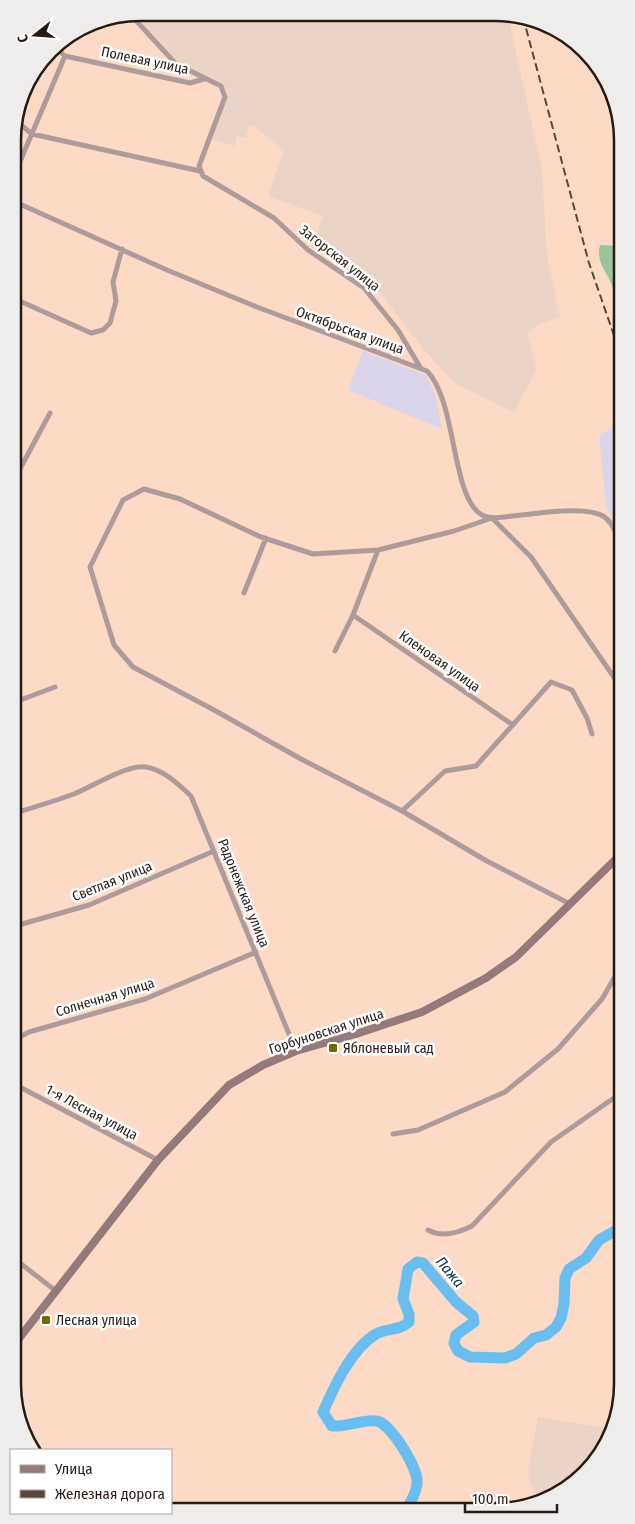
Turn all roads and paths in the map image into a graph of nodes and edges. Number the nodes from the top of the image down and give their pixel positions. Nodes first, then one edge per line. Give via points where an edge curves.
1 (137, 21) edge
2 (61, 52) edge
3 (65, 56) junction
4 (205, 79) junction
5 (22, 126) edge
6 (32, 134) junction
7 (22, 157) edge
8 (200, 172) junction
9 (22, 205) edge
10 (122, 249) junction
11 (22, 302) edge
12 (420, 367) junction
13 (50, 413) dead end
14 (22, 466) edge
15 (492, 518) junction
16 (614, 529) edge
17 (266, 538) junction
18 (378, 550) junction
19 (244, 593) dead end
20 (353, 615) junction
21 (335, 651) dead end
22 (614, 677) edge
23 (55, 687) dead end
24 (22, 699) edge
25 (513, 725) junction
26 (592, 734) dead end
27 (21, 811) edge
28 (402, 811) junction
29 (214, 851) junction
30 (613, 861) edge
31 (570, 904) junction
32 (21, 924) edge
33 (256, 952) junction
34 (613, 979) edge
35 (21, 1036) edge
36 (296, 1051) junction
37 (21, 1088) edge
38 (613, 1098) edge
39 (394, 1134) dead end
40 (158, 1160) junction
41 (428, 1230) dead end
42 (21, 1264) edge
43 (56, 1292) junction
44 (21, 1335) edge

1 - 4 street via 176,64
2 - 3 street
3 - 4 street, Полевая улица via 190,83
3 - 6 street
4 - 8 street via 221,86 225,98
5 - 6 street, Загорская улица
6 - 7 street
6 - 8 street, Загорская улица
8 - 12 street, Загорская улица via 274,218 308,250 364,288 398,330
9 - 10 street, Октябрьская улица
10 - 11 street via 112,282 116,301 110,324 103,330 91,333
10 - 12 street, Октябрьская улица via 257,307
12 - 15 street, Октябрьская улица via 433,376 442,396 469,499 476,511
13 - 14 street
15 - 16 street via 574,512 599,514
15 - 18 street
15 - 22 street, Октябрьская улица via 531,558
17 - 18 street via 313,554
17 - 19 street
17 - 28 street via 180,499 144,489 123,500 90,567 114,645 133,667
18 - 20 street
20 - 21 street
20 - 25 street, Кленовая улица
23 - 24 street
25 - 26 street via 551,682 572,690
25 - 28 street via 476,766 445,771
27 - 29 street, Радонежская улица via 74,794 128,770 144,767 158,771 191,796
28 - 31 street via 485,860
29 - 32 street, Светлая улица via 89,905
29 - 33 street, Радонежская улица
30 - 31 main road, Горбуновская улица
31 - 36 main road, Горбуновская улица via 516,957 486,978 422,1012
33 - 35 street, Солнечная улица via 145,999
33 - 36 street, Радонежская улица
34 - 39 street via 602,999 558,1049 505,1092 418,1130
36 - 40 main road, Горбуновская улица via 263,1065 230,1085
37 - 40 street, 1-я Лесная улица
38 - 41 street via 551,1142 472,1226 457,1233
40 - 43 main road, Горбуновская улица
42 - 43 street
43 - 44 main road, Горбуновская улица

